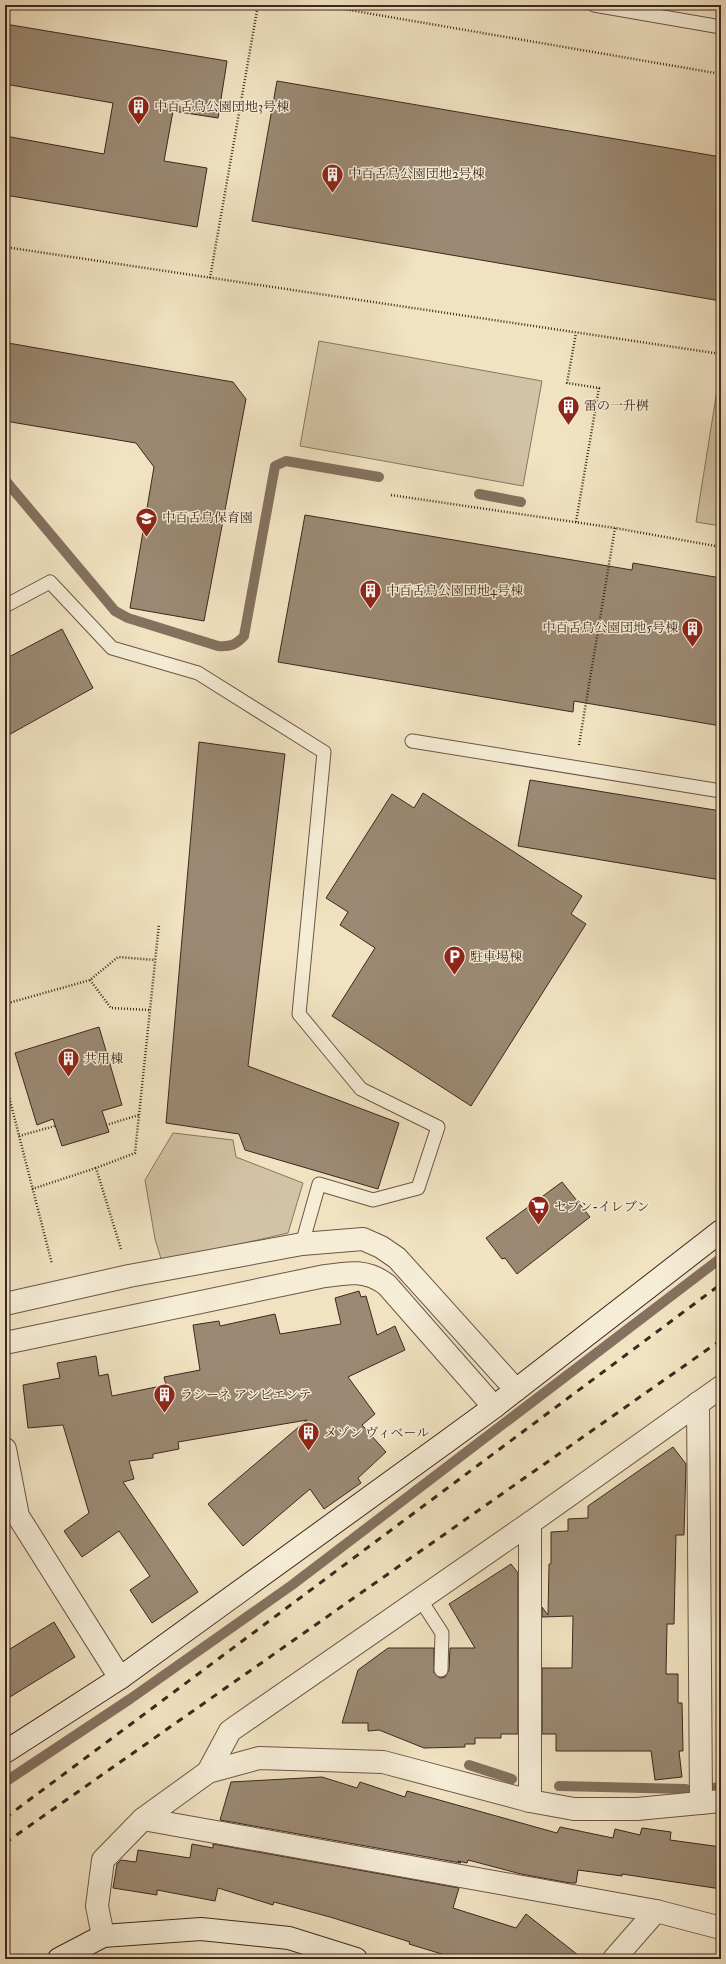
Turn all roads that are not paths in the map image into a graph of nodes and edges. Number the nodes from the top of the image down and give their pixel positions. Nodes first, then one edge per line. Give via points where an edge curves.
1 (594, 5) edge
2 (721, 27) edge
3 (5, 606) edge
4 (412, 741) dead end
5 (721, 791) edge
6 (721, 1231) edge
7 (302, 1244) junction
8 (5, 1304) edge
9 (5, 1343) edge
10 (721, 1387) edge
11 (516, 1390) junction
12 (698, 1403) junction
13 (494, 1407) junction
14 (5, 1449) edge
15 (12, 1519) edge
16 (530, 1523) junction
17 (420, 1599) junction
18 (441, 1670) dead end
19 (120, 1678) junction
20 (5, 1752) edge
21 (208, 1772) junction
22 (530, 1802) junction
23 (711, 1802) edge
24 (143, 1819) junction
25 (656, 1911) junction
26 (721, 1928) edge
27 (103, 1936) junction
28 (59, 1959) edge
29 (356, 1959) edge
30 (614, 1959) edge

1 - 2 lane
3 - 7 lane via 50,582 112,648 198,673 324,752 299,1014 361,1089 438,1127 418,1188 373,1200 318,1184
4 - 5 lane
6 - 11 street
7 - 8 street via 130,1276
7 - 11 street via 363,1239 381,1247 397,1258
9 - 13 street via 344,1273 363,1273 376,1277 387,1285
10 - 12 street
11 - 13 street
12 - 16 street
12 - 23 street
13 - 19 street
14 - 15 street
15 - 19 street
16 - 17 street
16 - 22 street
17 - 18 lane via 442,1633
17 - 21 street via 230,1731
19 - 20 street
21 - 22 street via 259,1758 383,1762
21 - 24 street
22 - 23 street via 582,1809 637,1810
24 - 25 street
24 - 27 street via 103,1860 97,1906
25 - 26 street
25 - 30 street
27 - 28 street
27 - 29 street via 201,1929 289,1938

